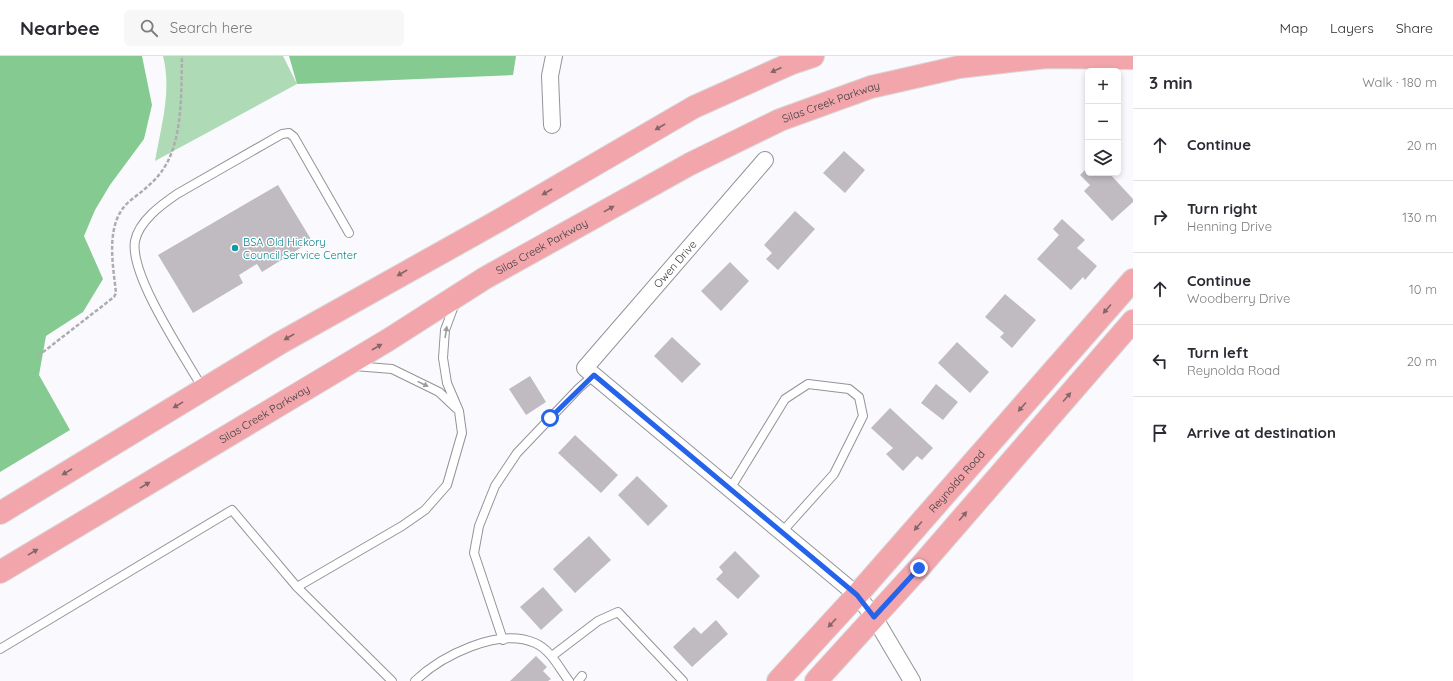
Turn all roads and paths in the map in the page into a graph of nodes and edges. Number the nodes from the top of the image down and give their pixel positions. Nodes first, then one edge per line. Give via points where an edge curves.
1 (182, 56) edge
2 (554, 56) edge
3 (812, 56) edge
4 (1133, 58) edge
5 (552, 125) dead end
6 (765, 160) dead end
7 (349, 234) dead end
8 (1133, 280) edge
9 (458, 295) junction
10 (1133, 321) edge
11 (38, 356) dead end
12 (345, 365) junction
13 (590, 371) junction
14 (204, 390) junction
15 (459, 411) junction
16 (730, 489) junction
17 (0, 513) edge
18 (782, 532) junction
19 (0, 572) edge
20 (297, 587) junction
21 (857, 595) junction
22 (874, 617) junction
23 (503, 640) junction
24 (0, 649) edge
25 (552, 656) junction
26 (392, 681) edge
27 (414, 681) edge
28 (569, 681) edge
29 (683, 681) edge
30 (778, 681) edge
31 (816, 681) edge
32 (912, 681) edge

1 - 11 path via 177,131 168,160 155,180 122,210 113,232 116,293
2 - 5 street via 550,76
3 -> 14 main road via 792,62 694,108 280,343
9 -> 4 main road, Silas Creek Parkway via 697,160 780,120 871,87 959,67 1047,57
6 - 13 street, Owen Drive
7 - 14 lane via 294,137 289,133 282,134 161,205 139,229 135,242 136,264 143,284
8 -> 21 main road, Reynolda Road
12 -> 9 main road, Silas Creek Parkway
15 -> 9 lane via 447,383 444,358 445,330
22 -> 10 main road
12 -> 15 lane via 392,369 439,392
19 -> 12 main road, Silas Creek Parkway
13 - 16 street
13 - 23 lane via 579,388 517,453 495,486 479,526 474,553
14 -> 17 main road
15 - 20 lane via 462,433 447,485 425,510
16 - 18 street
16 - 18 lane via 785,398 808,384 849,388 859,397 863,416 834,474
18 - 21 street
20 - 24 lane via 232,510
20 - 26 lane
21 - 22 street
21 -> 30 main road, Reynolda Road
22 - 31 main road
22 - 32 street
23 - 25 lane via 513,638 535,643
23 - 27 lane via 454,653 426,670
25 - 28 lane
25 - 29 lane via 598,621 618,612

